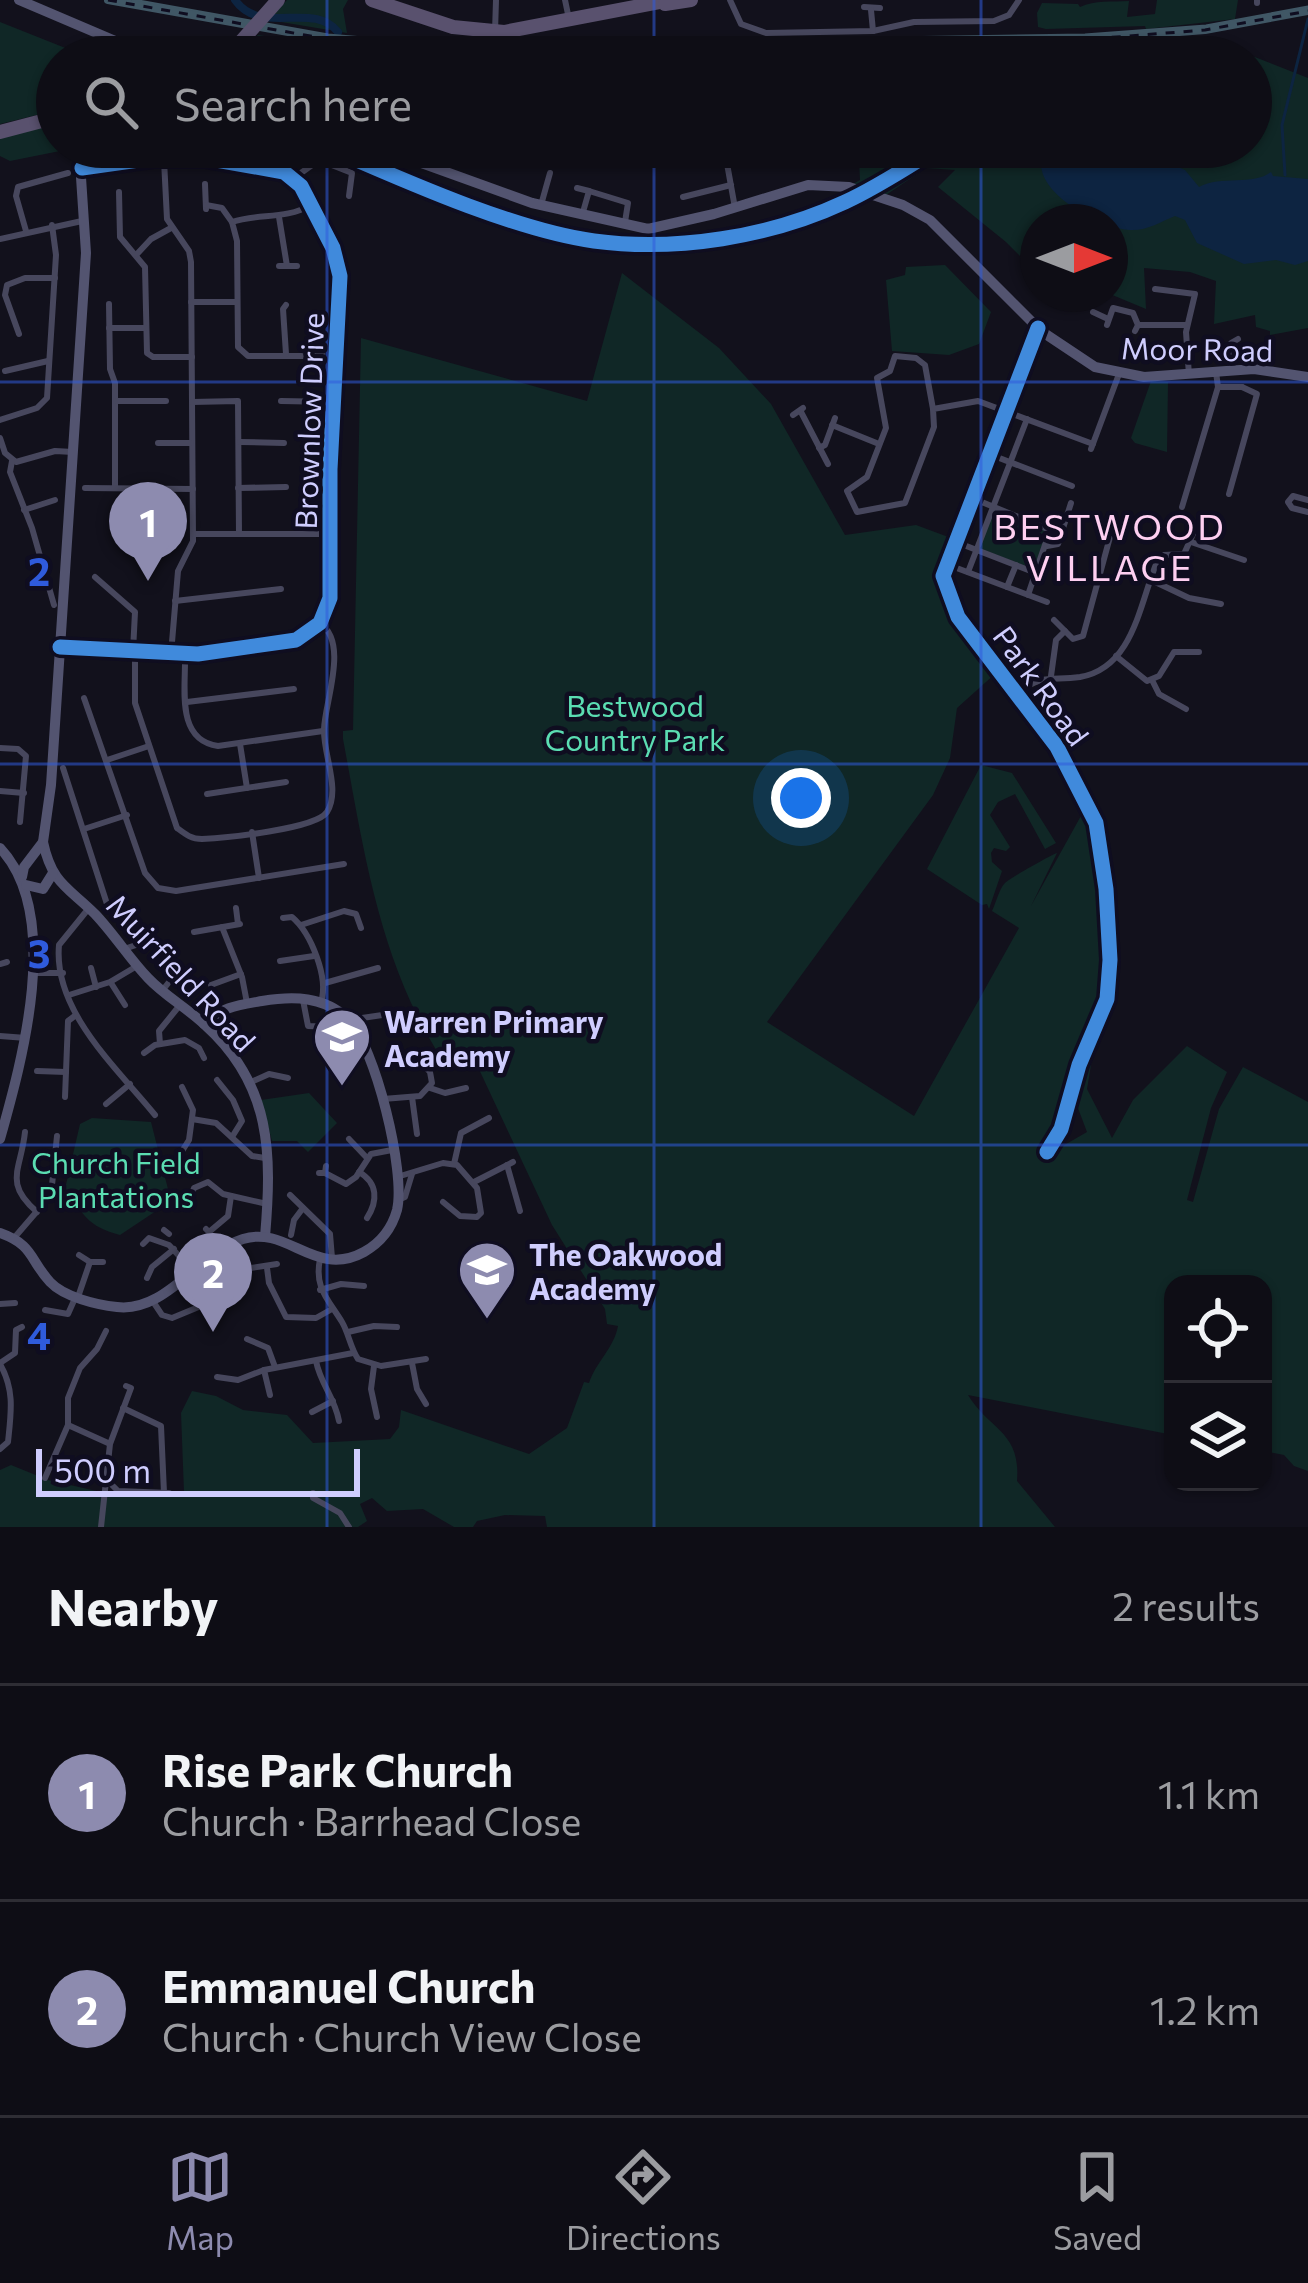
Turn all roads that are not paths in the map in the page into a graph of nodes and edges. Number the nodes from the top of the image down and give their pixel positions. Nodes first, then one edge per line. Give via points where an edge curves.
1 (19, 0) edge
2 (278, 0) edge
3 (371, 0) edge
4 (496, 0) edge
5 (565, 0) edge
6 (671, 0) edge
7 (691, 0) edge
8 (730, 0) edge
9 (1019, 0) edge
10 (654, 5) junction
11 (871, 8) dead end
12 (569, 19) junction
13 (873, 31) junction
14 (495, 32) junction
15 (104, 36) edge
16 (245, 36) edge
17 (36, 125) edge
18 (0, 132) edge
19 (82, 168) edge
20 (164, 168) edge
21 (268, 168) edge
22 (304, 168) edge
23 (342, 168) edge
24 (437, 168) edge
25 (728, 168) edge
26 (68, 173) dead end
27 (550, 173) dead end
28 (294, 178) junction
29 (205, 184) dead end
30 (731, 184) junction
31 (577, 188) dead end
32 (589, 191) junction
33 (119, 192) dead end
34 (348, 192) dead end
35 (682, 197) dead end
36 (310, 205) junction
37 (542, 205) junction
38 (735, 208) junction
39 (582, 215) junction
40 (279, 216) junction
41 (86, 221) junction
42 (232, 222) junction
43 (52, 225) junction
44 (624, 225) junction
45 (171, 228) junction
46 (26, 231) junction
47 (0, 239) edge
48 (136, 254) junction
49 (288, 266) dead end
50 (55, 278) junction
51 (1160, 286) dead end
52 (191, 302) junction
53 (237, 302) junction
54 (108, 304) dead end
55 (286, 305) dead end
56 (1093, 312) dead end
57 (1111, 312) edge
58 (1128, 312) edge
59 (1034, 324) junction
60 (1186, 325) junction
61 (109, 328) junction
62 (146, 328) junction
63 (19, 334) dead end
64 (1238, 339) dead end
65 (286, 356) junction
66 (334, 356) junction
67 (191, 357) junction
68 (49, 362) junction
69 (1237, 370) junction
70 (5, 371) dead end
71 (1216, 372) junction
72 (1119, 374) junction
73 (1189, 375) junction
74 (1308, 377) edge
75 (1218, 387) junction
76 (1242, 387) junction
77 (115, 401) junction
78 (281, 401) dead end
79 (192, 402) junction
80 (334, 402) junction
81 (163, 403) dead end
82 (933, 409) junction
83 (1006, 411) junction
84 (799, 412) dead end
85 (1027, 419) junction
86 (0, 420) edge
87 (0, 438) edge
88 (238, 442) junction
89 (158, 443) dead end
90 (192, 443) junction
91 (284, 443) dead end
92 (880, 444) junction
93 (820, 448) junction
94 (73, 452) junction
95 (988, 454) junction
96 (12, 460) junction
97 (1010, 463) junction
98 (828, 464) dead end
99 (1072, 486) dead end
100 (89, 487) dead end
101 (115, 488) junction
102 (238, 488) junction
103 (286, 488) dead end
104 (142, 489) junction
105 (193, 489) junction
106 (1230, 494) dead end
107 (972, 498) junction
108 (55, 500) dead end
109 (1308, 500) edge
110 (993, 507) junction
111 (1182, 507) dead end
112 (1071, 509) dead end
113 (25, 510) junction
114 (1308, 512) edge
115 (1113, 526) dead end
116 (193, 534) junction
117 (239, 534) junction
118 (330, 534) junction
119 (955, 542) junction
120 (1047, 546) junction
121 (1242, 546) dead end
122 (977, 550) junction
123 (140, 551) dead end
124 (946, 564) junction
125 (1016, 566) junction
126 (968, 572) junction
127 (1036, 574) junction
128 (101, 577) dead end
129 (1150, 579) junction
130 (1007, 587) junction
131 (281, 589) dead end
132 (1080, 592) dead end
133 (1028, 595) junction
134 (1094, 597) junction
135 (175, 601) junction
136 (1047, 602) dead end
137 (1221, 604) dead end
138 (55, 605) dead end
139 (1054, 620) dead end
140 (320, 623) junction
141 (1065, 630) junction
142 (61, 646) junction
143 (1196, 650) dead end
144 (134, 652) junction
145 (171, 654) junction
146 (185, 655) junction
147 (1116, 656) junction
148 (1051, 676) junction
149 (1152, 680) junction
150 (294, 689) dead end
151 (1017, 693) junction
152 (85, 698) dead end
153 (187, 703) junction
154 (1186, 709) dead end
155 (323, 730) junction
156 (240, 743) junction
157 (149, 746) junction
158 (0, 748) edge
159 (106, 761) junction
160 (63, 768) dead end
161 (286, 782) dead end
162 (247, 788) junction
163 (0, 791) edge
164 (24, 794) junction
165 (207, 794) dead end
166 (127, 815) junction
167 (19, 818) dead end
168 (83, 829) junction
169 (252, 832) junction
170 (43, 842) junction
171 (3, 851) edge
172 (30, 861) junction
173 (344, 864) dead end
174 (51, 869) junction
175 (260, 878) junction
176 (23, 880) junction
177 (43, 889) junction
178 (64, 890) junction
179 (103, 899) dead end
180 (89, 908) junction
181 (236, 908) dead end
182 (286, 914) dead end
183 (197, 919) dead end
184 (31, 921) junction
185 (358, 924) dead end
186 (301, 925) junction
187 (222, 927) junction
188 (150, 938) dead end
189 (124, 949) junction
190 (314, 956) junction
191 (284, 964) dead end
192 (137, 965) junction
193 (374, 966) dead end
194 (183, 967) dead end
195 (91, 968) dead end
196 (63, 973) junction
197 (31, 974) junction
198 (253, 975) dead end
199 (241, 976) junction
200 (110, 982) junction
201 (325, 983) junction
202 (211, 984) dead end
203 (96, 987) junction
204 (162, 991) junction
205 (69, 995) junction
206 (304, 998) junction
207 (321, 1003) junction
208 (122, 1004) dead end
209 (247, 1004) junction
210 (180, 1005) junction
211 (76, 1015) junction
212 (393, 1016) dead end
213 (204, 1024) junction
214 (352, 1024) junction
215 (328, 1030) dead end
216 (0, 1036) edge
217 (27, 1038) junction
218 (160, 1044) junction
219 (144, 1053) dead end
220 (200, 1054) dead end
221 (394, 1055) dead end
222 (41, 1069) dead end
223 (66, 1072) junction
224 (287, 1075) dead end
225 (222, 1083) dead end
226 (249, 1083) junction
227 (130, 1084) junction
228 (462, 1087) dead end
229 (430, 1088) junction
230 (184, 1090) dead end
231 (65, 1097) dead end
232 (412, 1097) junction
233 (382, 1099) junction
234 (106, 1104) dead end
235 (154, 1111) dead end
236 (192, 1119) junction
237 (489, 1129) dead end
238 (25, 1132) dead end
239 (415, 1132) dead end
240 (232, 1137) junction
241 (0, 1139) edge
242 (353, 1141) dead end
243 (69, 1143) dead end
244 (181, 1150) dead end
245 (393, 1150) junction
246 (1047, 1152) dead end
247 (270, 1158) junction
248 (367, 1158) junction
249 (454, 1164) junction
250 (323, 1171) dead end
251 (359, 1172) junction
252 (412, 1174) junction
253 (397, 1177) junction
254 (474, 1182) junction
255 (231, 1196) junction
256 (293, 1196) dead end
257 (398, 1200) junction
258 (188, 1204) dead end
259 (268, 1204) junction
260 (444, 1205) dead end
261 (522, 1207) dead end
262 (303, 1208) junction
263 (37, 1212) junction
264 (366, 1218) dead end
265 (206, 1228) dead end
266 (289, 1231) dead end
267 (4, 1235) edge
268 (265, 1237) junction
269 (143, 1240) dead end
270 (174, 1249) junction
271 (79, 1255) dead end
272 (326, 1259) junction
273 (90, 1262) junction
274 (103, 1262) dead end
275 (277, 1264) dead end
276 (247, 1267) dead end
277 (267, 1268) junction
278 (192, 1270) junction
279 (146, 1275) dead end
280 (360, 1287) dead end
281 (320, 1290) junction
282 (227, 1294) dead end
283 (77, 1297) junction
284 (152, 1300) junction
285 (15, 1303) dead end
286 (0, 1304) edge
287 (332, 1310) junction
288 (48, 1313) dead end
289 (394, 1324) dead end
290 (22, 1327) dead end
291 (107, 1330) dead end
292 (347, 1333) junction
293 (252, 1337) dead end
294 (353, 1353) junction
295 (426, 1359) dead end
296 (316, 1361) junction
297 (412, 1361) junction
298 (0, 1363) edge
299 (374, 1366) junction
300 (275, 1368) junction
301 (264, 1370) junction
302 (221, 1376) dead end
303 (126, 1386) dead end
304 (270, 1395) dead end
305 (426, 1400) dead end
306 (333, 1401) junction
307 (306, 1404) dead end
308 (0, 1408) edge
309 (11, 1408) junction
310 (123, 1408) junction
311 (380, 1413) dead end
312 (340, 1417) dead end
313 (68, 1425) junction
314 (110, 1444) junction
315 (0, 1449) edge
316 (45, 1478) dead end
317 (106, 1479) junction
318 (118, 1491) junction
319 (314, 1493) dead end
320 (104, 1504) junction
321 (101, 1527) edge
322 (349, 1527) edge

1 - 15 street
2 - 16 main road, bridge
3 - 14 main road
4 - 14 street
5 - 12 street
6 - 10 main road
7 - 10 main road
8 - 13 street via 739,22 756,32
9 - 13 street via 994,21
10 - 12 main road
11 - 13 street
12 - 14 main road
17 - 18 main road
19 - 41 street
20 - 45 street
21 - 28 street
22 - 28 street
23 - 34 street via 353,178
24 - 37 street, Moor Road
25 - 30 street
26 - 46 street via 18,188
27 - 37 street
28 - 36 street, Brownlow Drive
29 - 42 street via 206,207 222,208
30 - 35 street
30 - 38 street
31 - 32 street
32 - 39 street
32 - 44 street via 628,202
33 - 48 street via 120,235
36 - 40 street
36 - 66 street, Brownlow Drive via 339,267
37 - 39 street, Moor Road
38 - 44 street, Moor Road via 658,229
38 - 59 street, Moor Road via 817,184 897,202 935,224
39 - 44 street, Moor Road
40 - 42 street
40 - 49 street
41 - 43 street
41 - 94 street
42 - 53 street
43 - 46 street
43 - 50 street
45 - 48 street
45 - 52 street via 190,254
46 - 47 street
48 - 62 street via 146,267
50 - 63 street via 7,285
50 - 68 street
51 - 60 street via 1196,290
52 - 53 street
52 - 67 street
53 - 65 street via 241,352
54 - 61 street
55 - 65 street
56 - 57 street via 1107,322
58 - 60 street via 1137,328
59 - 72 street, Moor Road via 1085,362
59 - 83 street
60 - 73 street
61 - 62 street
61 - 77 street
62 - 67 street via 150,356
64 - 69 street via 1231,343
65 - 66 street
66 - 80 street, Brownlow Drive
67 - 79 street
68 - 70 street
68 - 86 street via 43,404
69 - 71 street, Moor Road
69 - 74 street, Moor Road
69 - 76 street
71 - 73 street, Moor Road
71 - 75 street
72 - 73 street, Moor Road
72 - 85 street via 1092,446
75 - 76 street
75 - 111 street
76 - 106 street via 1258,393
77 - 81 street
77 - 101 street
78 - 80 street
79 - 88 street via 238,398
79 - 90 street
80 - 118 street, Brownlow Drive
82 - 83 street via 972,400
82 - 92 street via 925,365 895,356 878,378 886,423
82 - 92 street via 934,427 905,503 857,512 847,491 867,477
83 - 85 street
83 - 95 street
84 - 93 street
85 - 97 street
87 - 96 street
88 - 91 street
88 - 102 street
89 - 90 street
90 - 105 street
92 - 93 street via 834,422
93 - 98 street
94 - 96 street
94 - 142 street
95 - 97 street
95 - 107 street
96 - 113 street
97 - 99 street
97 - 110 street
100 - 101 street
101 - 104 street
102 - 103 street
102 - 117 street
104 - 105 street
104 - 123 street
105 - 116 street
107 - 110 street
107 - 119 street
108 - 113 street
109 - 114 street via 1288,502
110 - 120 street via 1049,528
110 - 122 street
112 - 120 street via 1058,544
113 - 138 street
115 - 134 street
116 - 117 street
116 - 135 street
117 - 118 street
118 - 140 street, Brownlow Drive via 331,598
119 - 122 street
119 - 124 street
120 - 127 street
121 - 129 street via 1240,558 1192,538 1184,554 1160,557
122 - 125 street
122 - 126 street
124 - 126 street
124 - 151 street, Park Road via 955,611
125 - 127 street
125 - 130 street
126 - 130 street
127 - 133 street
128 - 144 street via 134,612
129 - 137 street
129 - 147 street
130 - 133 street
131 - 135 street
132 - 134 street
133 - 136 street
134 - 141 street via 1080,644
135 - 145 street
139 - 141 street
140 - 146 street via 296,640
140 - 155 street via 332,641
141 - 148 street via 1049,660
142 - 144 street
142 - 170 street
143 - 149 street via 1174,652
144 - 145 street
144 - 157 street via 134,695
145 - 146 street
146 - 153 street
147 - 148 street via 1084,676
147 - 149 street
148 - 151 street
149 - 154 street via 1159,694
150 - 153 street
151 - 246 street, Park Road via 1090,807 1106,889 1107,999
152 - 159 street
153 - 156 street via 199,740
155 - 156 street
155 - 169 street via 332,793 326,813 309,825
156 - 162 street
157 - 159 street
157 - 169 street via 182,833 201,839
158 - 164 street via 25,753
159 - 166 street
160 - 168 street
161 - 162 street
162 - 165 street
163 - 164 street
164 - 167 street
166 - 168 street
166 - 175 street via 145,873 158,888
168 - 179 street
169 - 175 street
170 - 172 street
170 - 174 street, Muirfield Road
171 - 172 street
171 - 176 street
172 - 174 street
172 - 176 street
173 - 175 street
174 - 177 street
174 - 178 street, Muirfield Road
176 - 177 street
176 - 184 street
177 - 178 street, Muirfield Road
177 - 184 street
178 - 180 street, Muirfield Road
180 - 189 street, Muirfield Road
180 - 196 street via 60,940
181 - 187 street via 239,924
182 - 186 street
183 - 187 street via 197,932
184 - 197 street
185 - 186 street via 341,907
186 - 190 street
187 - 199 street
188 - 189 street
189 - 192 street, Muirfield Road
190 - 191 street
190 - 201 street
192 - 200 street
192 - 204 street, Muirfield Road
193 - 201 street
194 - 204 street via 172,967
195 - 203 street
196 - 197 street
196 - 205 street
197 - 217 street
198 - 199 street
199 - 202 street
199 - 209 street
200 - 203 street
200 - 208 street
201 - 207 street
203 - 205 street
204 - 210 street, Muirfield Road
205 - 211 street
206 - 207 street
206 - 209 street
206 - 215 street via 306,1024
207 - 214 street
209 - 213 street
210 - 213 street, Muirfield Road
210 - 218 street via 159,1031
211 - 223 street via 68,1022
211 - 227 street
212 - 214 street
213 - 226 street, Muirfield Road
214 - 233 street
216 - 217 street
217 - 241 street
218 - 219 street
218 - 220 street via 184,1040
221 - 229 street via 415,1051
222 - 223 street
223 - 231 street
224 - 226 street
225 - 240 street via 242,1122
226 - 247 street, Muirfield Road
227 - 234 street
227 - 235 street
228 - 229 street
229 - 232 street
230 - 236 street
232 - 233 street
232 - 239 street
233 - 245 street
236 - 240 street via 216,1123
236 - 244 street
237 - 249 street via 487,1119 460,1134
238 - 263 street via 15,1184
240 - 247 street via 252,1156
242 - 248 street
243 - 263 street via 57,1139 53,1189
245 - 248 street
245 - 253 street
247 - 259 street, Muirfield Road
248 - 251 street
249 - 252 street
249 - 254 street
250 - 251 street via 341,1188
251 - 264 street via 375,1194
252 - 253 street
252 - 257 street
253 - 257 street
254 - 260 street via 481,1217
254 - 261 street via 510,1163
255 - 258 street via 214,1179 188,1194
255 - 259 street
255 - 265 street via 232,1215
256 - 262 street
257 - 272 street via 378,1242 356,1256
259 - 268 street, Muirfield Road
262 - 266 street
262 - 272 street via 330,1234
263 - 267 street
267 - 283 street
268 - 272 street
268 - 278 street via 232,1244
269 - 270 street via 165,1234
270 - 278 street
270 - 279 street
271 - 273 street
272 - 281 street
273 - 274 street
273 - 283 street
275 - 277 street
276 - 277 street
277 - 287 street via 286,1317
278 - 284 street
280 - 281 street
281 - 287 street
282 - 284 street via 169,1318
283 - 284 street via 122,1308
283 - 288 street via 68,1314
285 - 286 street
287 - 292 street
289 - 292 street
290 - 298 street via 15,1353
291 - 313 street via 79,1371
292 - 294 street
293 - 300 street via 268,1348
294 - 296 street
294 - 299 street
295 - 297 street
296 - 300 street
296 - 306 street
297 - 299 street
297 - 305 street
298 - 309 street
299 - 311 street
300 - 301 street
301 - 302 street via 238,1380
301 - 304 street
303 - 310 street
306 - 307 street via 315,1414
306 - 312 street
308 - 309 street
309 - 315 street
310 - 314 street
310 - 318 street via 161,1426 166,1493
313 - 314 street
313 - 316 street
314 - 317 street
317 - 318 street
317 - 320 street
318 - 320 street
319 - 322 street
320 - 321 street

